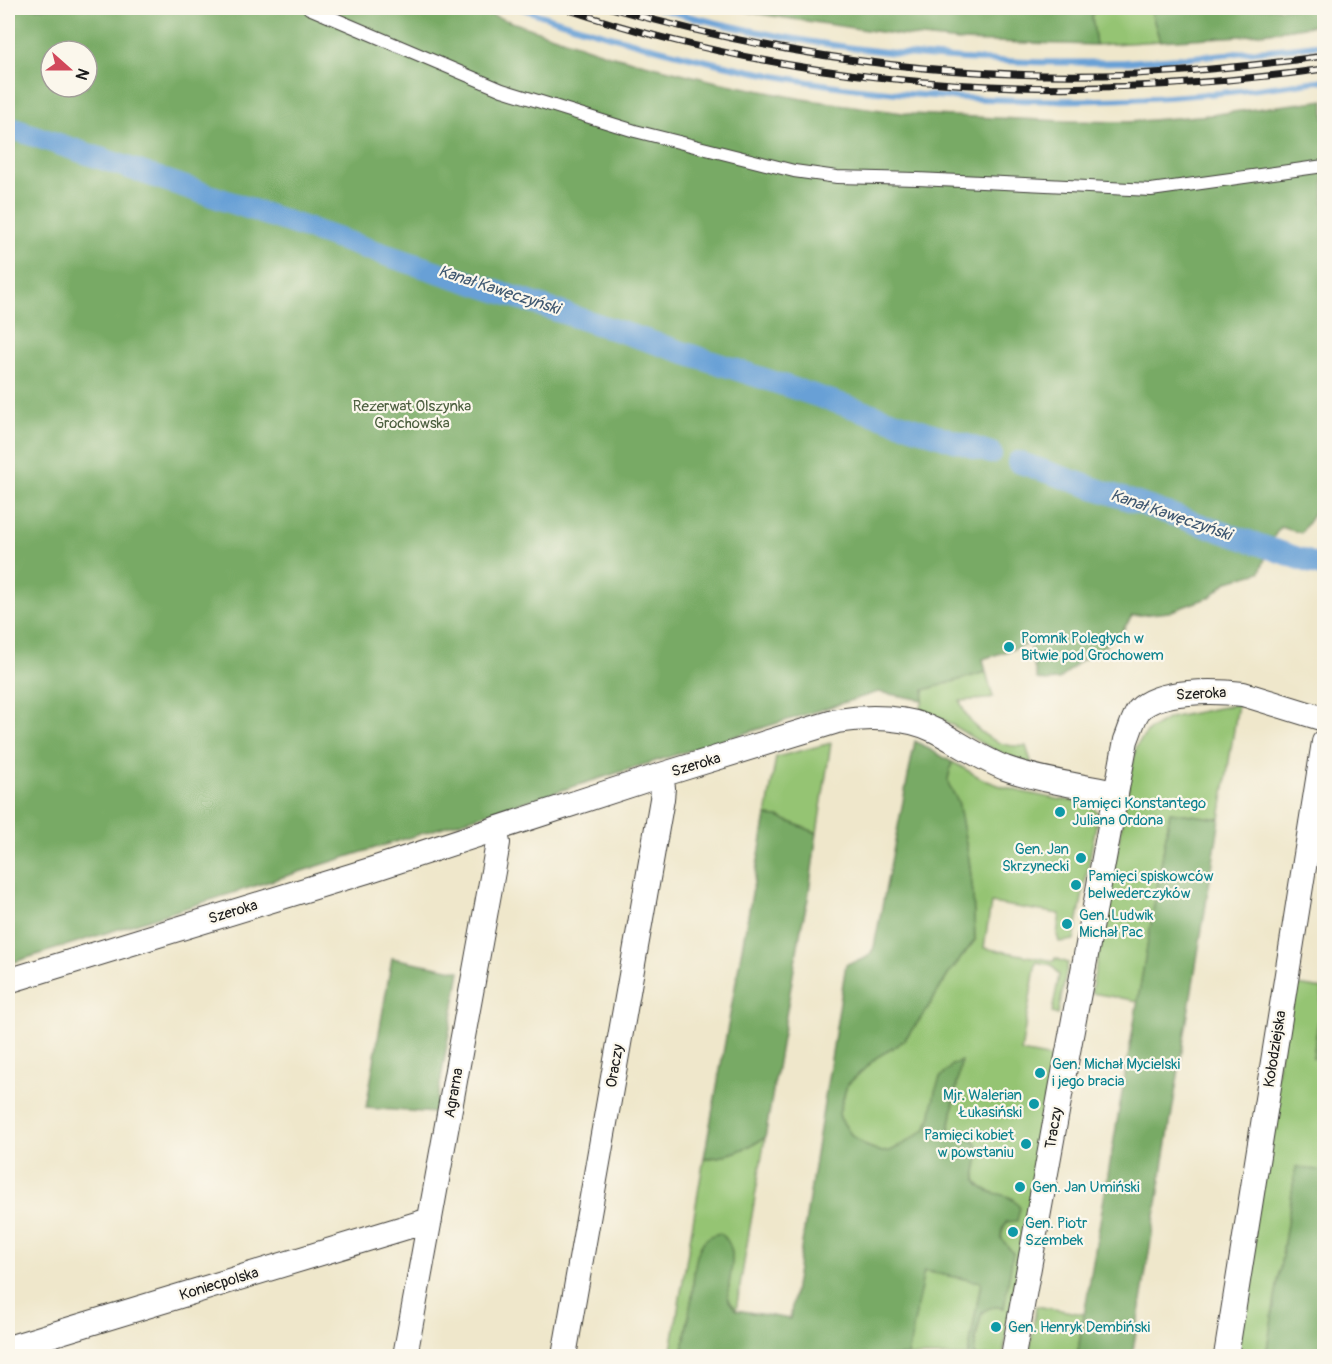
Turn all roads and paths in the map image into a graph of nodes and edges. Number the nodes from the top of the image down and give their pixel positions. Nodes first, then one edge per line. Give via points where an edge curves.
1 (309, 8) edge
2 (1324, 166) edge
3 (1324, 719) edge
4 (1324, 742) edge
5 (661, 775) junction
6 (1116, 793) junction
7 (495, 829) junction
8 (8, 981) edge
9 (430, 1220) junction
10 (8, 1348) edge
11 (405, 1356) edge
12 (564, 1356) edge
13 (1013, 1356) edge
14 (1226, 1356) edge

1 - 2 lane via 502,90 635,131 794,171 837,177 1151,190
3 - 6 street, Szeroka via 1243,694 1177,694 1156,699 1139,711 1126,740
4 - 14 street, Kołodziejska
5 - 6 street, Szeroka via 837,721 879,717 929,728 1005,768
5 - 7 street, Szeroka
5 - 12 street, Oraczy via 662,799
6 - 13 street, Traczy
7 - 8 street, Szeroka
7 - 9 street, Agrarna via 498,843
9 - 10 street, Koniecpolska
9 - 11 street, Agrarna

